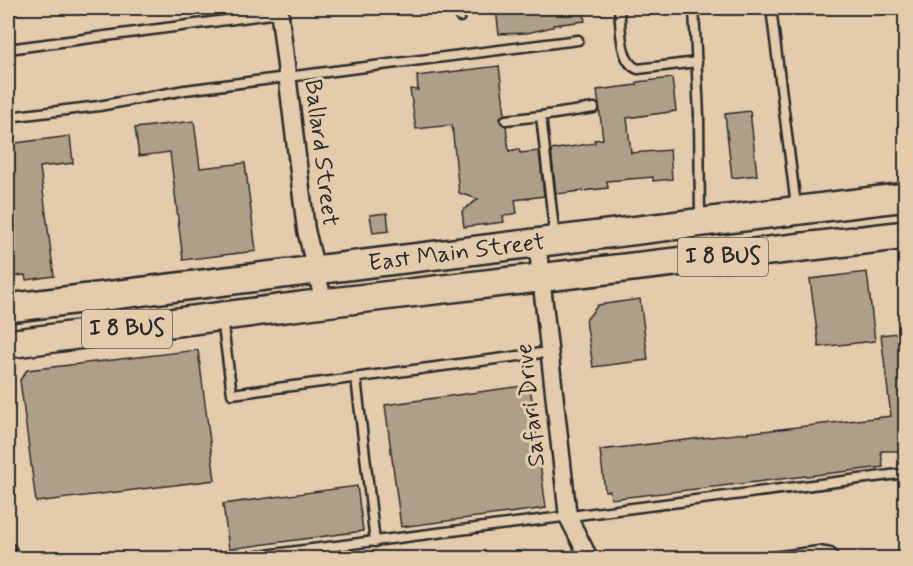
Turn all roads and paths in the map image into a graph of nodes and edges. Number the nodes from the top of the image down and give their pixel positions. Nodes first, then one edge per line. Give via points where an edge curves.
1 (459, 8) edge
2 (619, 8) edge
3 (694, 8) edge
4 (771, 8) edge
5 (279, 10) edge
6 (460, 17) dead end
7 (578, 40) dead end
8 (8, 49) edge
9 (697, 62) junction
10 (287, 78) junction
11 (594, 108) dead end
12 (540, 116) junction
13 (8, 117) edge
14 (506, 120) dead end
15 (906, 197) edge
16 (796, 210) junction
17 (700, 222) junction
18 (906, 235) edge
19 (546, 240) junction
20 (315, 270) junction
21 (541, 279) junction
22 (324, 303) junction
23 (8, 308) edge
24 (222, 316) junction
25 (8, 344) edge
26 (549, 352) junction
27 (356, 378) junction
28 (906, 473) edge
29 (568, 516) junction
30 (375, 542) junction
31 (8, 552) edge
32 (286, 556) edge
33 (8, 558) edge
34 (242, 558) edge
35 (589, 558) edge
36 (764, 558) edge
37 (834, 558) edge

1 - 6 lane
2 - 9 lane via 625,56 632,67
3 - 9 lane
4 - 16 lane
5 - 8 lane
5 - 10 street, Ballard Street
7 - 10 lane
9 - 17 lane
10 - 13 lane
10 - 20 street, Ballard Street via 306,230
11 - 12 lane
12 - 14 lane
12 - 19 lane
15 - 16 main road, East Main Street / I 8 BUS
16 - 17 main road, East Main Street / I 8 BUS
17 - 19 main road, East Main Street / I 8 BUS
18 - 21 main road, East Main Street / I 8 BUS
19 - 20 main road, East Main Street / I 8 BUS
19 - 21 street, Safari Drive
20 - 22 street, Ballard Street
20 - 23 main road, East Main Street / I 8 BUS
21 - 22 main road, East Main Street / I 8 BUS
21 - 26 street, Safari Drive
22 - 24 main road, East Main Street / I 8 BUS
24 - 25 main road, East Main Street / I 8 BUS
24 - 27 lane via 232,394
26 - 27 lane
26 - 29 street, Safari Drive
27 - 30 lane
28 - 29 lane
29 - 30 lane
29 - 35 street, Safari Drive
30 - 32 lane
31 - 33 street
32 - 34 lane
36 - 37 lane via 819,551 831,553

